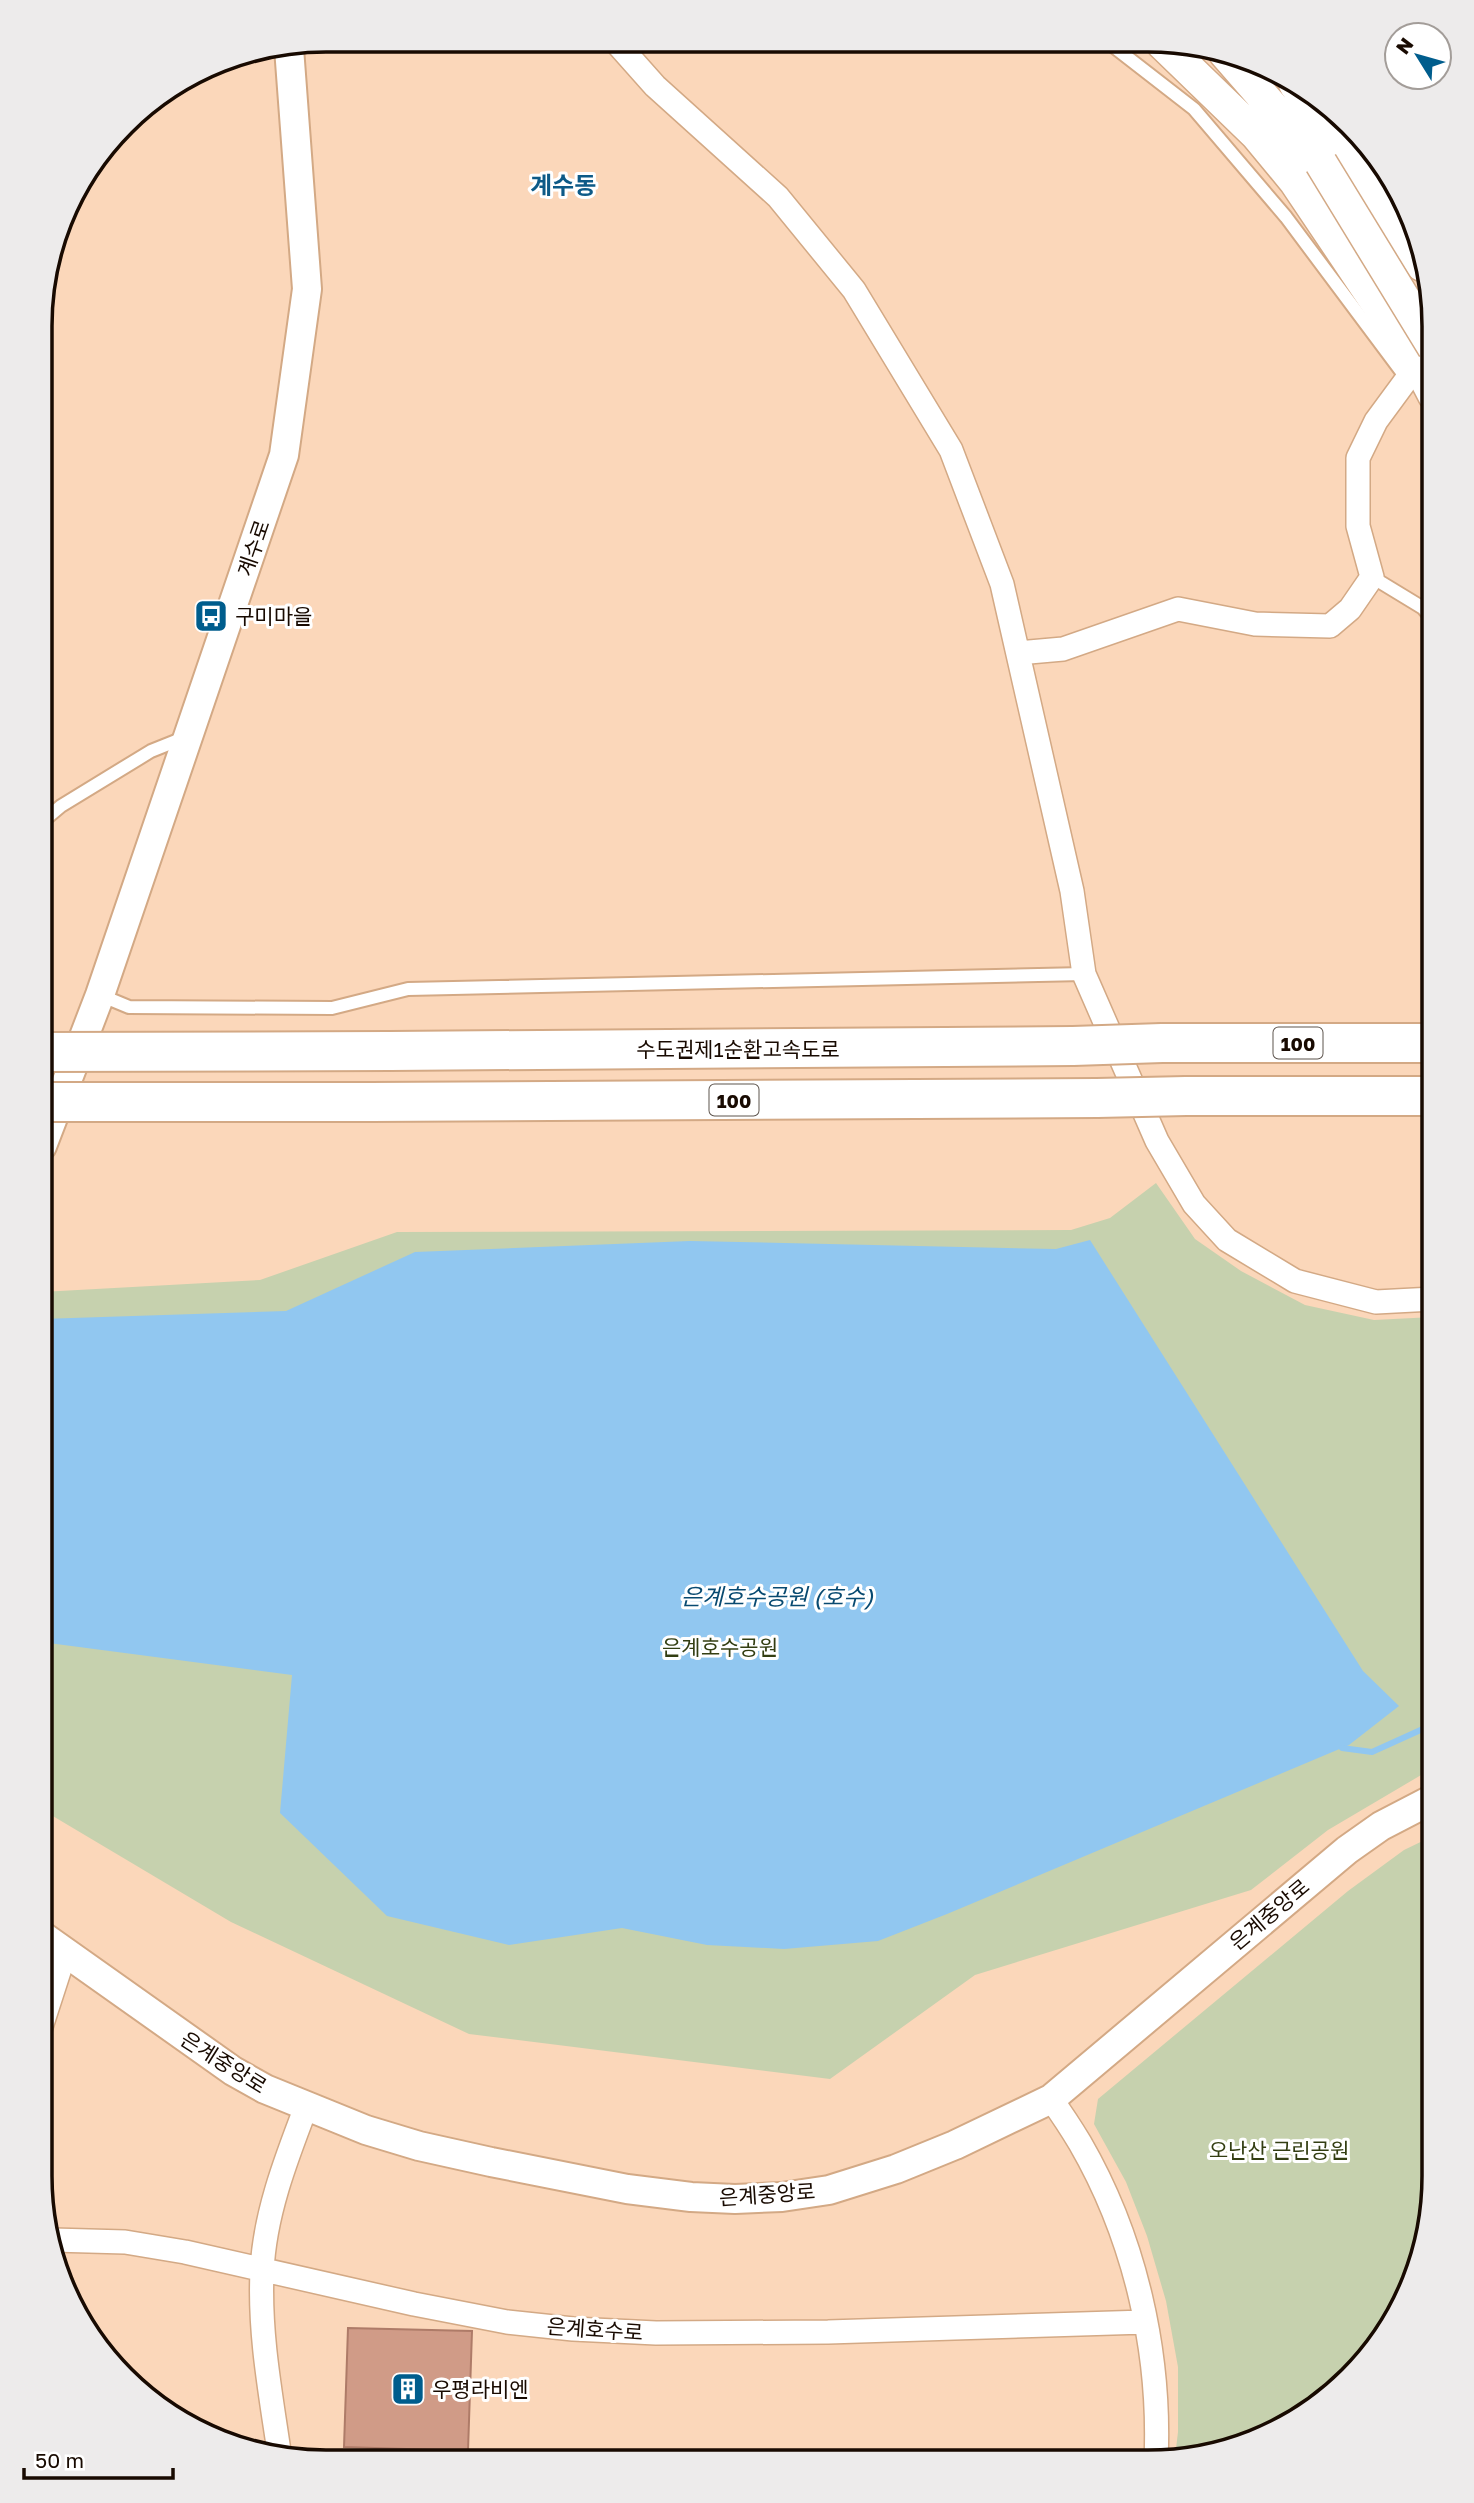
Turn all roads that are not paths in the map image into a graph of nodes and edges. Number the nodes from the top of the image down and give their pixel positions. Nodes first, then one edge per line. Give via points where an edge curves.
1 (625, 52) edge
2 (1121, 52) edge
3 (1173, 54) edge
4 (290, 55) edge
5 (1237, 67) edge
6 (1314, 109) edge
7 (1409, 244) edge
8 (1419, 364) edge
9 (1372, 576) junction
10 (1422, 607) edge
11 (1018, 653) junction
12 (190, 735) junction
13 (52, 814) edge
14 (1084, 974) junction
15 (100, 995) junction
16 (1422, 1042) edge
17 (52, 1052) edge
18 (1422, 1096) edge
19 (52, 1102) edge
20 (52, 1118) edge
21 (1422, 1300) edge
22 (1422, 1804) edge
23 (52, 1943) edge
24 (65, 1953) junction
25 (52, 1993) edge
26 (1051, 2099) junction
27 (306, 2107) junction
28 (60, 2240) edge
29 (261, 2270) junction
30 (1146, 2322) junction
31 (277, 2446) edge
32 (1156, 2450) edge

1 - 11 street via 655,86 778,197 854,290 951,450 1002,584
2 - 8 lane via 1194,109
3 - 8 main road via 1257,135 1295,181
4 - 12 street, 계수로 via 307,289 284,455
5 - 8 main road, bridge via 1321,163
6 - 7 main road via 1374,188
8 - 9 street via 1376,421 1358,458 1358,526
9 - 10 lane
9 - 11 street via 1350,609 1330,626 1255,624 1178,609 1063,649
11 - 14 street via 1072,891
12 - 13 lane via 151,751
12 - 15 street, 계수로
14 - 15 lane via 408,989 332,1009 129,1007
14 - 21 street via 1157,1141 1194,1204 1227,1240 1295,1281 1376,1302
15 - 20 street, 계수로
16 - 17 highway, 수도권제1순환고속도로 / 100, bridge
18 - 19 highway, 100, bridge
22 - 26 street, 은계중앙로 via 1347,1850
23 - 24 street, 은계중앙로
24 - 25 street
24 - 27 street, 은계중앙로 via 233,2071
26 - 27 street, 은계중앙로 via 896,2169 829,2190 735,2199 627,2189 491,2162 419,2146
26 - 30 street via 1080,2142 1118,2222
27 - 29 street via 270,2220
28 - 29 street, 은계호수로 via 125,2242
29 - 30 street, 은계호수로 via 467,2315 573,2329 828,2332
29 - 31 street via 264,2347
30 - 32 street via 1157,2404

